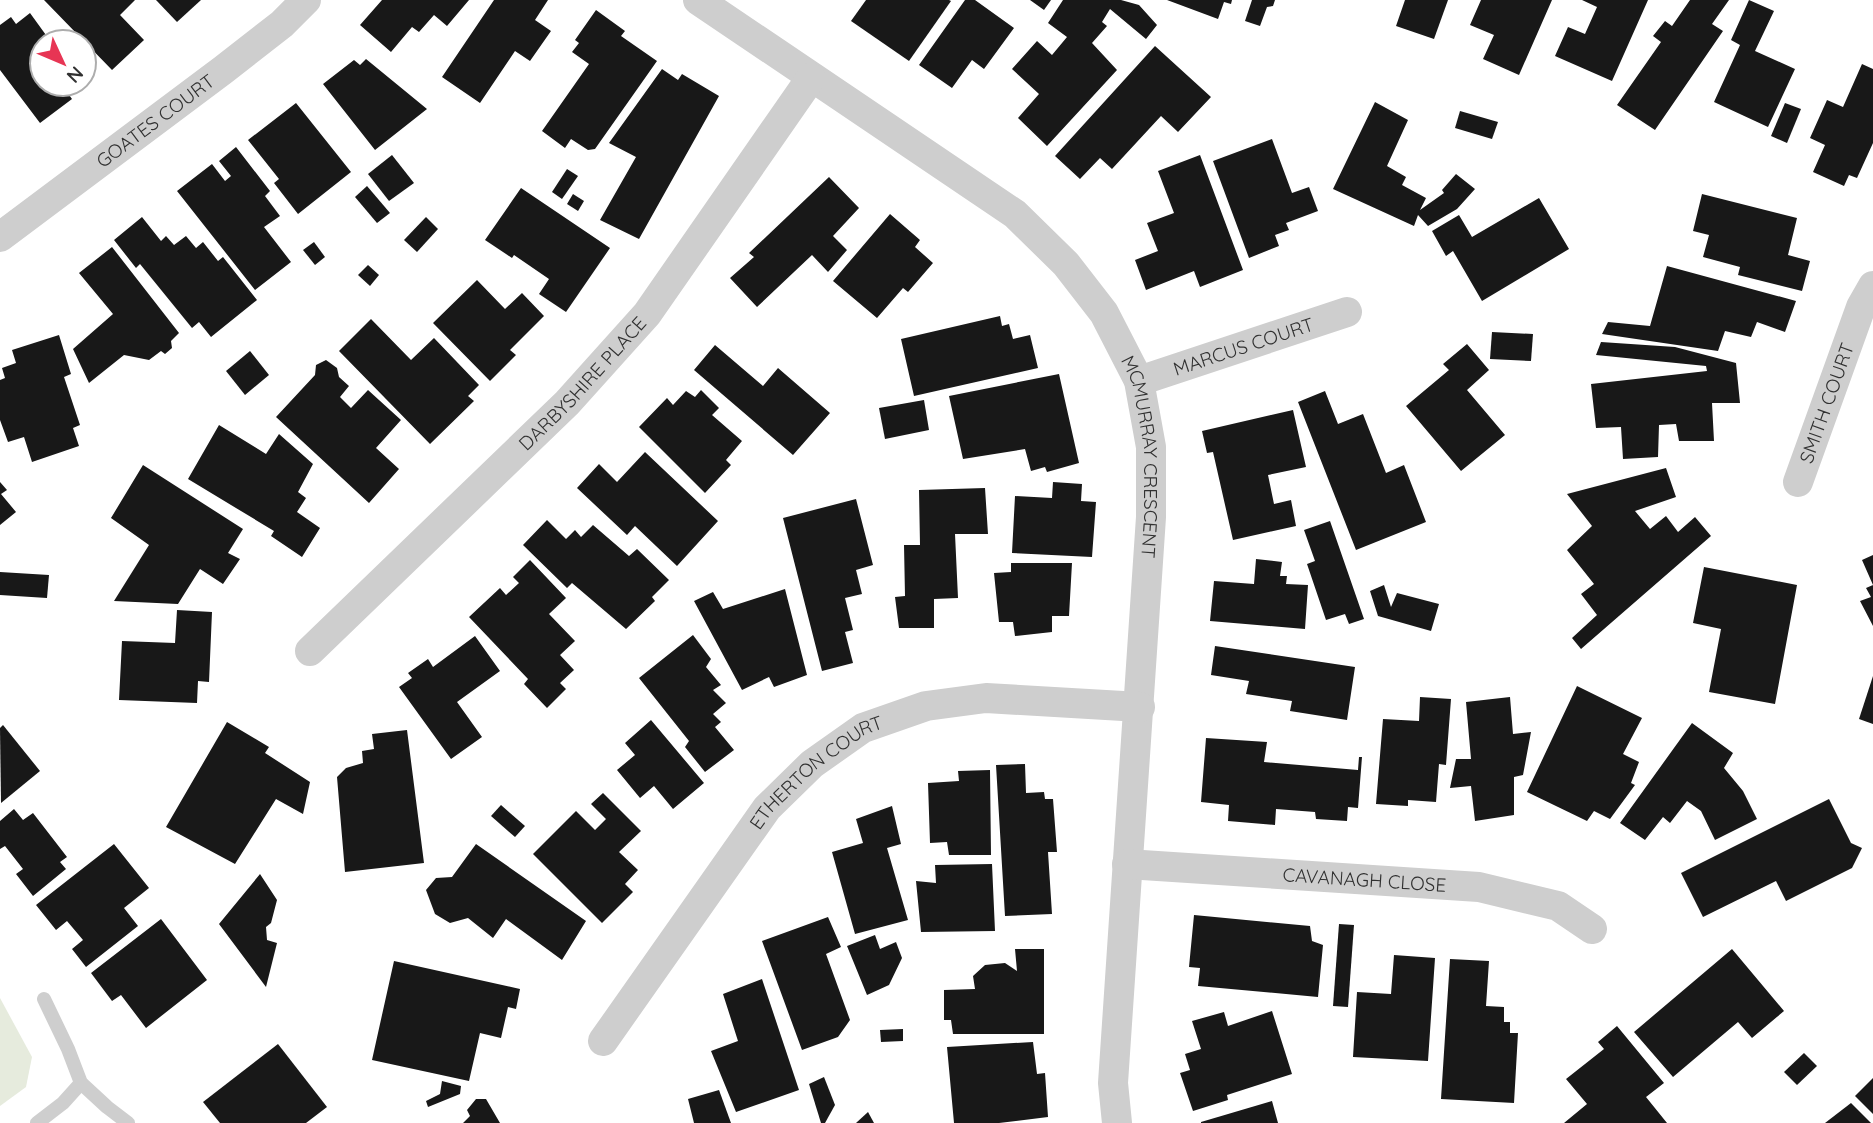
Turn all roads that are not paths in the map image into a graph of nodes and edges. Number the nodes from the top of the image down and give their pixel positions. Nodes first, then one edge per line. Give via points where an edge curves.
1 (306, 0) edge
2 (698, 0) edge
3 (811, 78) junction
4 (0, 237) edge
5 (1873, 286) edge
6 (1347, 312) dead end
7 (1139, 381) junction
8 (1798, 482) dead end
9 (310, 651) dead end
10 (1140, 707) junction
11 (1127, 864) junction
12 (1592, 929) dead end
13 (44, 999) dead end
14 (603, 1041) dead end
15 (81, 1083) junction
16 (37, 1123) edge
17 (128, 1123) edge
18 (1117, 1123) edge

1 - 4 street, GOATES COURT via 282,24
2 - 3 street, MCMURRAY CRESCENT
3 - 7 street, MCMURRAY CRESCENT via 1015,214 1066,264 1104,313
3 - 9 street, DARBYSHIRE PLACE via 646,314 567,403
5 - 8 street, SMITH COURT via 1861,307
6 - 7 street, MARCUS COURT
7 - 10 street, MCMURRAY CRESCENT via 1151,447
10 - 11 street, MCMURRAY CRESCENT
10 - 14 street, ETHERTON COURT via 986,698 926,706 863,728 812,764 767,808
11 - 12 street, CAVANAGH CLOSE via 1479,887 1558,906
11 - 18 street, MCMURRAY CRESCENT via 1113,1083
13 - 15 lane
15 - 16 lane
15 - 17 lane

